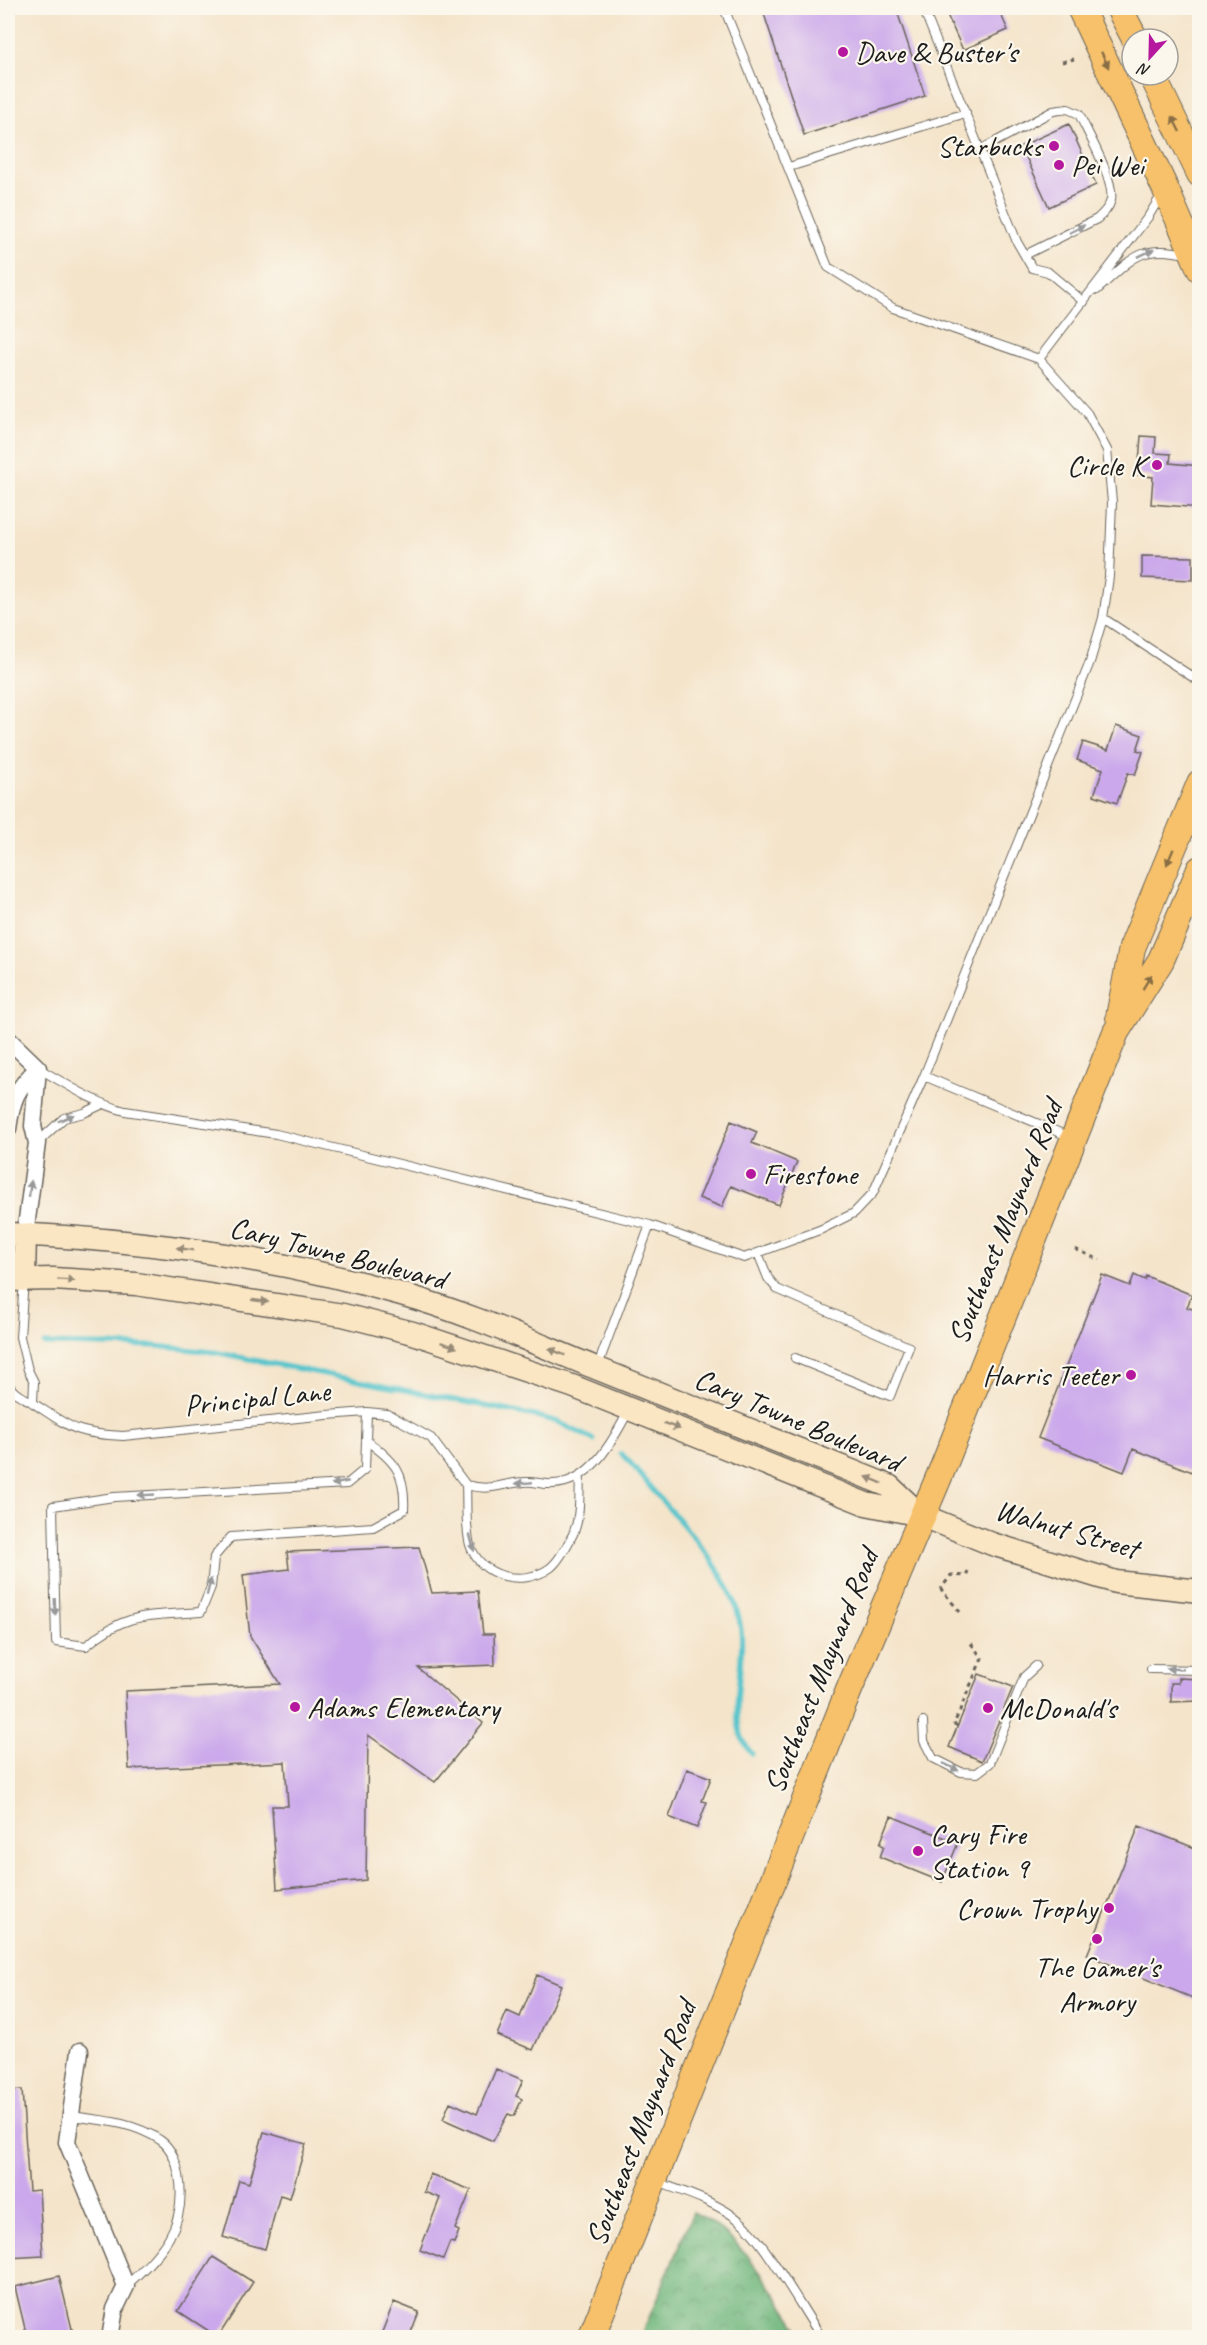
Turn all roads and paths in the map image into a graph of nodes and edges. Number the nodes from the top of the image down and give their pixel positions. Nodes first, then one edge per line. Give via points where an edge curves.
1 (724, 8) edge
2 (923, 8) edge
3 (1080, 8) edge
4 (1119, 8) edge
5 (1129, 27) edge
6 (1074, 59) dead end
7 (1062, 62) dead end
8 (1158, 87) edge
9 (966, 112) junction
10 (980, 150) junction
11 (789, 167) junction
12 (1200, 174) edge
13 (1165, 188) junction
14 (1025, 255) junction
15 (1197, 262) edge
16 (1084, 302) junction
17 (1039, 359) junction
18 (1103, 618) junction
19 (1200, 682) edge
20 (1200, 783) edge
21 (1200, 869) edge
22 (1116, 1032) junction
23 (8, 1039) edge
24 (38, 1068) junction
25 (924, 1076) junction
26 (9, 1099) edge
27 (101, 1105) junction
28 (8, 1129) edge
29 (1074, 1139) junction
30 (37, 1143) junction
31 (650, 1225) junction
32 (16, 1234) edge
33 (1075, 1249) dead end
34 (758, 1253) junction
35 (1100, 1260) dead end
36 (16, 1280) edge
37 (795, 1358) dead end
38 (597, 1368) junction
39 (8, 1384) edge
40 (33, 1402) junction
41 (629, 1410) junction
42 (367, 1412) junction
43 (366, 1440) junction
44 (580, 1475) junction
45 (466, 1485) junction
46 (921, 1515) junction
47 (969, 1568) dead end
48 (1200, 1591) edge
49 (960, 1612) dead end
50 (970, 1642) dead end
51 (1036, 1666) dead end
52 (1151, 1669) dead end
53 (1200, 1670) edge
54 (923, 1722) dead end
55 (958, 1726) dead end
56 (80, 2051) dead end
57 (71, 2116) junction
58 (654, 2180) junction
59 (126, 2286) junction
60 (110, 2337) edge
61 (591, 2337) edge
62 (822, 2337) edge

1 - 11 lane
2 - 9 lane
3 -> 13 main road
4 - 5 main road
6 - 7 path
12 -> 8 main road
9 - 10 lane
9 - 11 lane
10 - 14 lane
14 -> 10 lane via 1097,219 1109,204 1110,185 1079,114 1068,109 1053,111
11 - 17 lane via 828,267 893,308
13 - 15 main road
13 - 16 lane
14 - 16 lane via 1032,268 1048,272
16 -> 15 lane via 1128,262 1153,249 1166,249
16 - 17 lane
17 - 18 lane via 1087,413 1107,450 1112,502
18 - 19 lane
18 - 25 lane via 1086,671
20 -> 22 main road, Southeast Maynard Road via 1132,948
22 -> 21 main road, Southeast Maynard Road via 1161,960 1190,902
22 - 29 main road, Southeast Maynard Road
23 - 24 street
24 - 26 street
24 - 27 lane
24 - 30 street via 33,1126
25 - 29 lane
25 - 34 lane via 873,1193 854,1213
26 - 28 street
30 -> 27 lane via 55,1123
27 - 31 lane via 164,1119 276,1134
29 - 46 main road, Southeast Maynard Road
32 -> 30 street
31 - 34 lane via 744,1258
31 - 38 lane
32 - 36 main road
38 -> 32 main road, Cary Towne Boulevard via 403,1294 315,1272 148,1244
33 - 35 path
34 - 37 lane via 777,1289 909,1347 890,1396
36 - 40 lane via 20,1337 34,1382
36 -> 41 main road, Cary Towne Boulevard via 136,1284 343,1315 413,1333 572,1386
46 -> 38 main road, Cary Towne Boulevard via 889,1486
39 - 40 lane, Principal Lane via 12,1392
40 - 42 lane, Principal Lane via 76,1431 123,1436
41 - 44 lane via 596,1462
41 -> 46 main road, Cary Towne Boulevard via 866,1504
42 - 43 lane
42 - 45 lane, Principal Lane via 388,1414 431,1438
43 -> 43 lane via 365,1469 347,1484 114,1497 53,1506 56,1642 86,1646 107,1628 136,1617 201,1612 211,1587 214,1557 231,1537 373,1527 404,1510 405,1489 394,1462
44 -> 45 lane via 555,1484 525,1482 486,1490
45 -> 44 lane via 470,1544 479,1560 497,1576 529,1578 551,1567 574,1532
46 - 48 main road, Walnut Street via 992,1544 1116,1582
46 - 58 main road, Southeast Maynard Road
47 - 49 path via 966,1576 951,1575 941,1589
50 - 55 path via 982,1658 954,1724
54 -> 51 lane via 924,1741 933,1758 961,1772 976,1773 990,1763 1024,1677
53 -> 52 lane
56 - 57 street
57 - 59 street via 68,2142
57 - 59 lane via 109,2120 139,2129 162,2141 178,2168 183,2196 170,2237
58 - 61 main road, Southeast Maynard Road
58 - 62 lane via 741,2222
59 - 60 street via 115,2309

